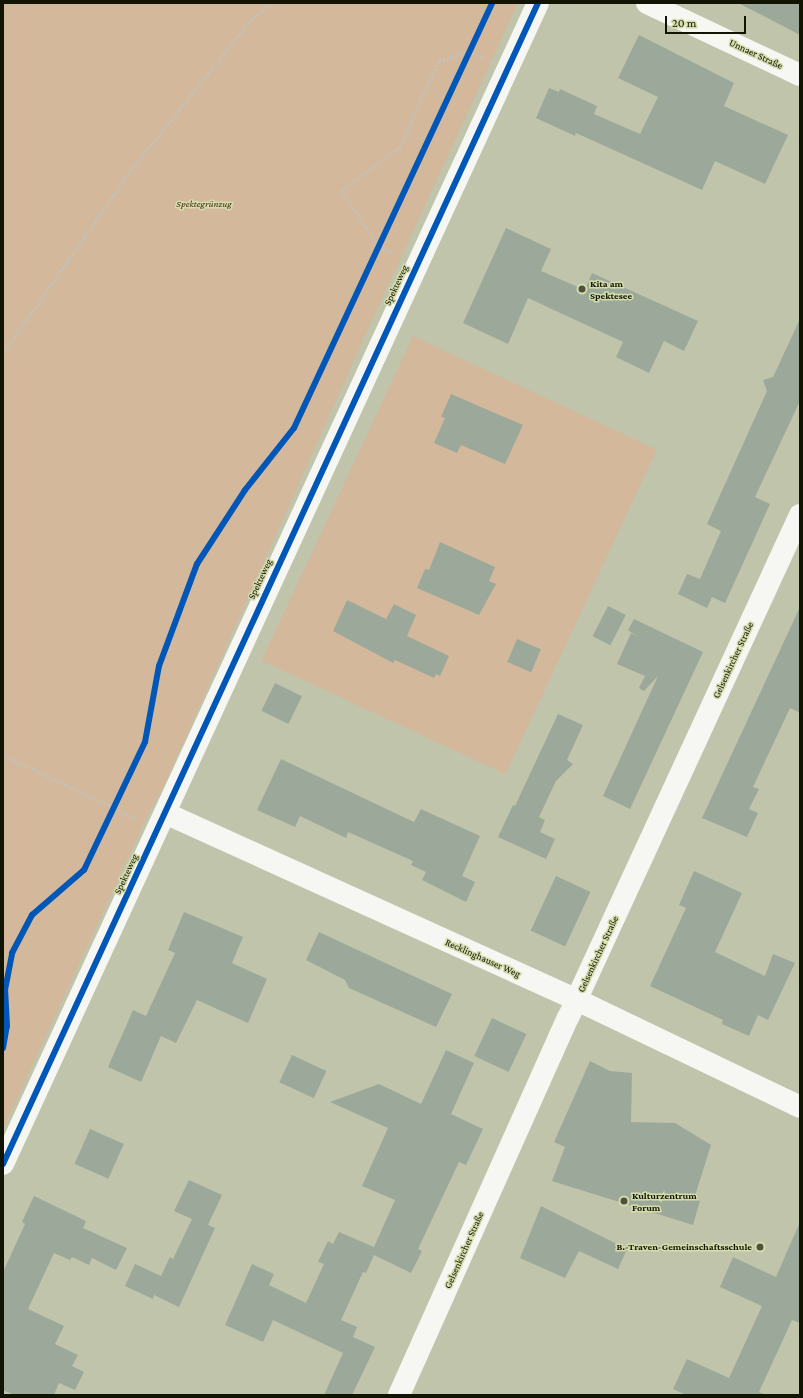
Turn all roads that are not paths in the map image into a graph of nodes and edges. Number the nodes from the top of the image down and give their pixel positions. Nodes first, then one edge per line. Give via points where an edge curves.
1 (538, 3) edge
2 (647, 3) edge
3 (800, 75) edge
4 (800, 515) edge
5 (164, 813) junction
6 (576, 1000) junction
7 (800, 1107) edge
8 (3, 1164) edge
9 (399, 1395) edge

1 - 5 street, Spekteweg
2 - 3 street, Unnaer Straße
4 - 6 street, Gelsenkircher Straße
5 - 6 street, Recklinghauser Weg
5 - 8 street, Spekteweg
6 - 7 street, Recklinghauser Weg
6 - 9 street, Gelsenkircher Straße

